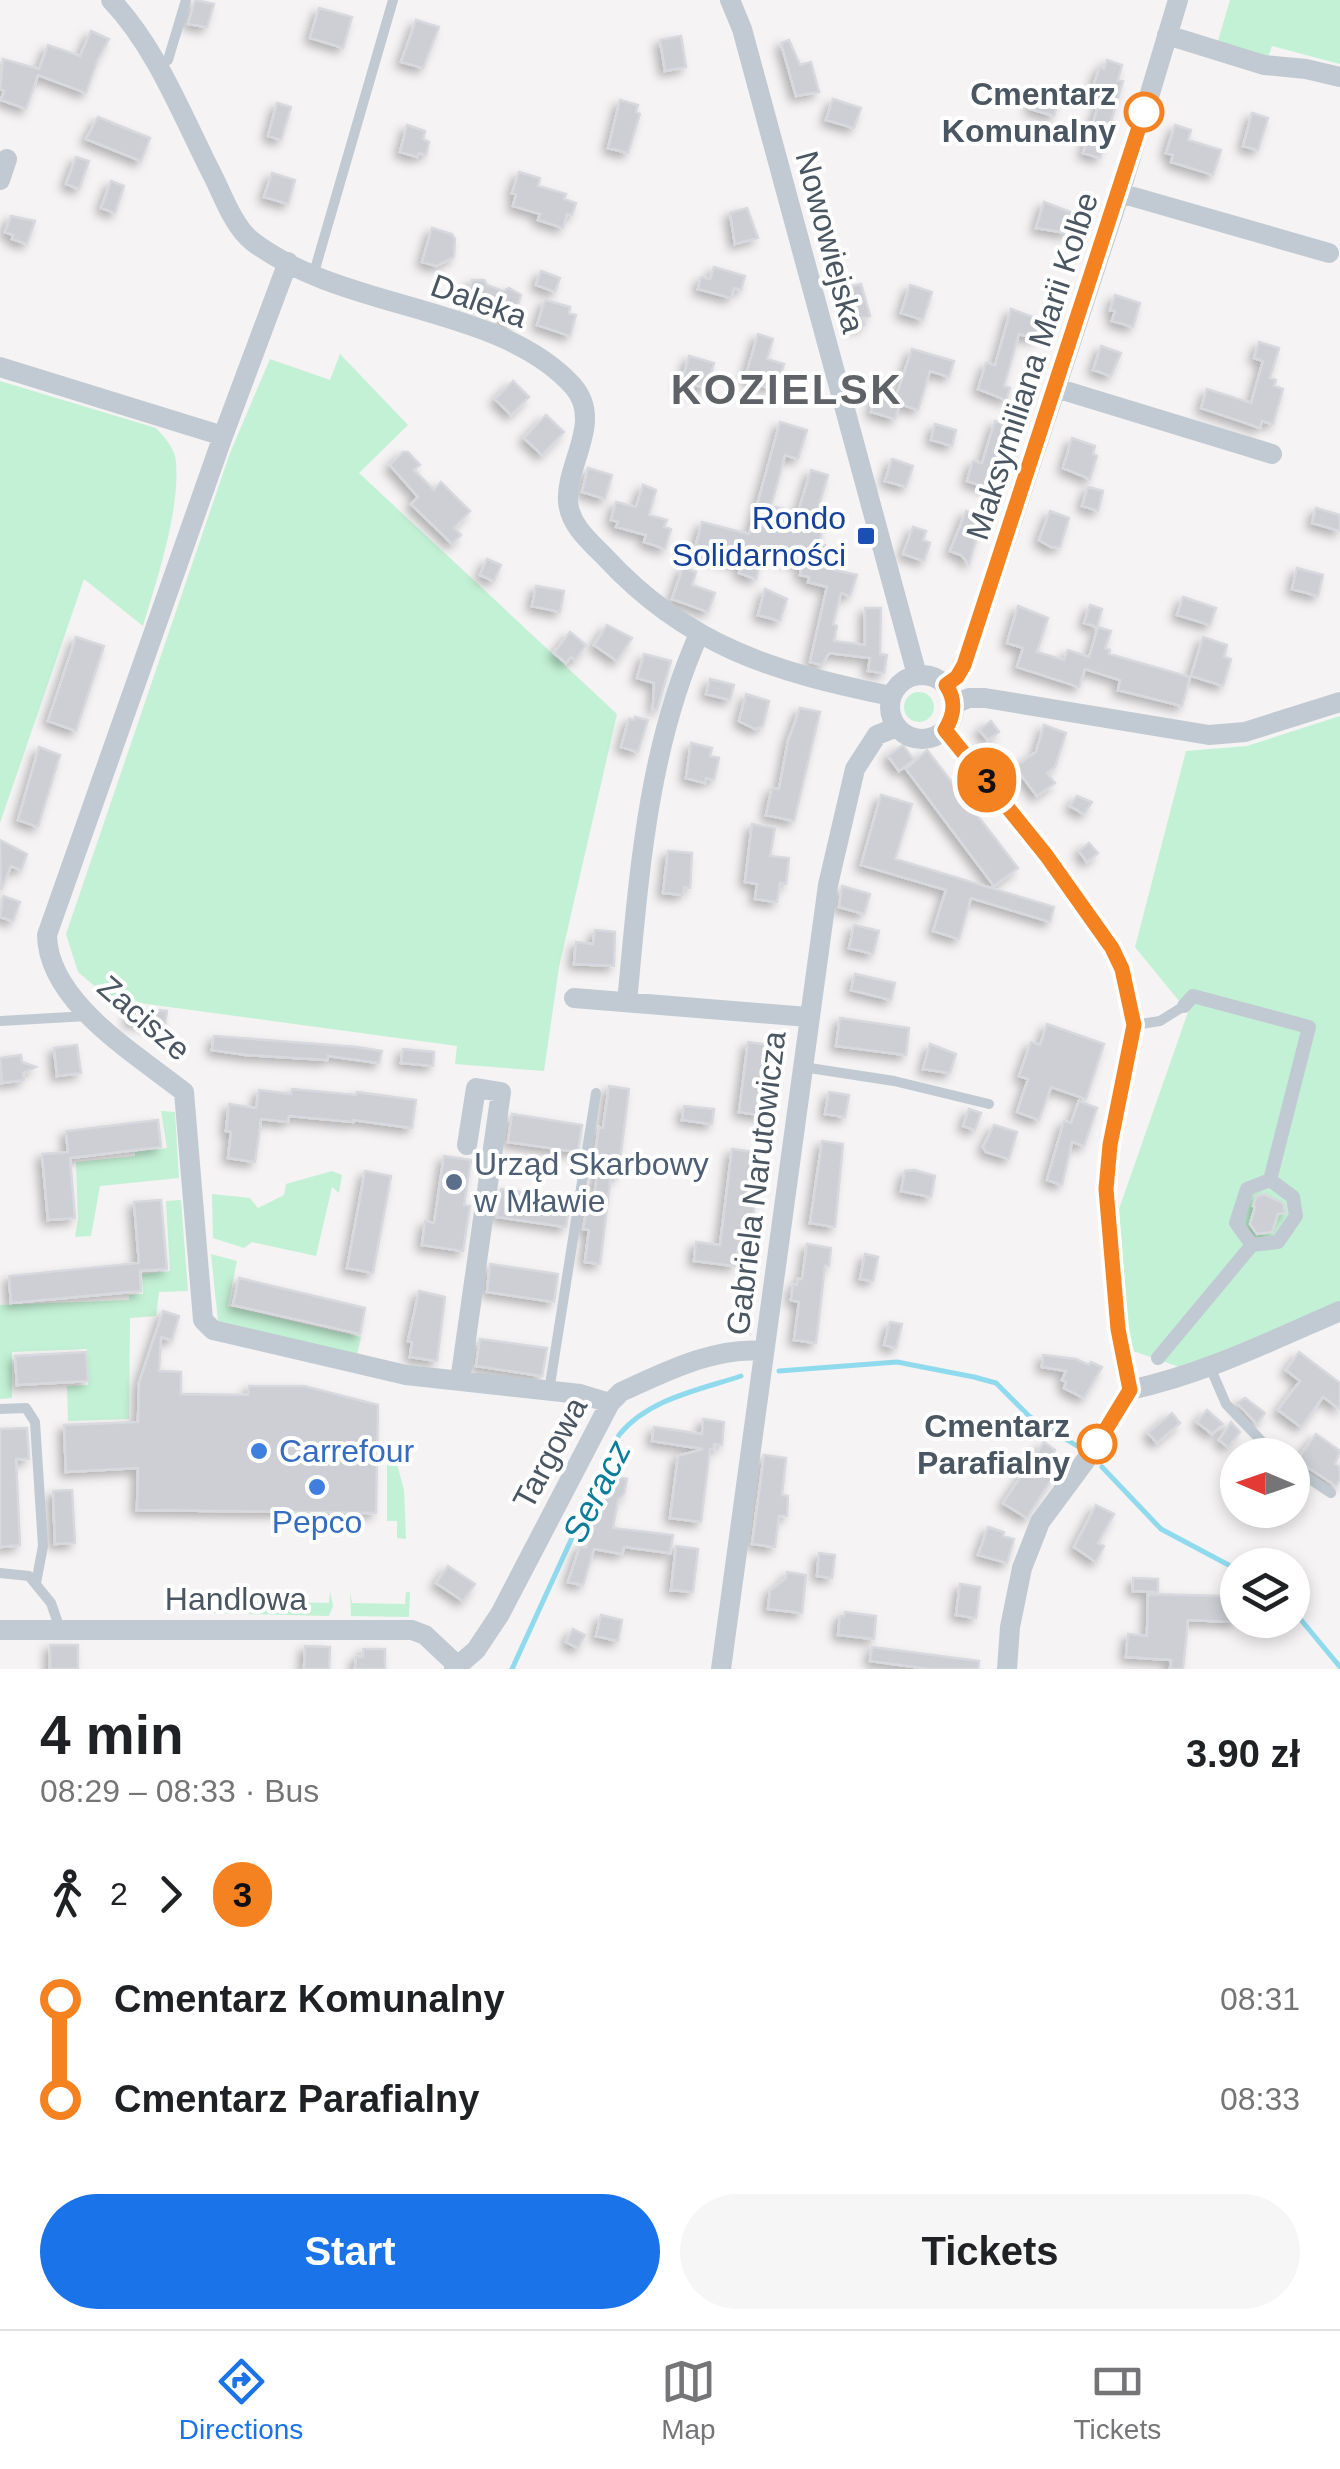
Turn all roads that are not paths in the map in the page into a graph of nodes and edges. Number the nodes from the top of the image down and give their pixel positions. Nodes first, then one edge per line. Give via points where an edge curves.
1 (111, 0) edge
2 (186, 0) edge
3 (393, 0) edge
4 (730, 0) edge
5 (1178, 0) edge
6 (1167, 35) junction
7 (156, 66) junction
8 (1340, 77) edge
9 (7, 159) dead end
10 (0, 180) edge
11 (1120, 193) junction
12 (1328, 253) dead end
13 (288, 262) junction
14 (313, 277) junction
15 (0, 367) edge
16 (1056, 388) junction
17 (222, 436) junction
18 (1272, 454) dead end
19 (699, 634) junction
20 (917, 675) junction
21 (950, 695) junction
22 (891, 696) junction
23 (1340, 702) edge
24 (896, 727) junction
25 (945, 730) junction
26 (574, 998) dead end
27 (627, 1002) junction
28 (1184, 1006) joint
29 (88, 1016) junction
30 (808, 1018) junction
31 (0, 1021) edge
32 (1134, 1025) junction
33 (800, 1067) junction
34 (596, 1093) dead end
35 (988, 1104) dead end
36 (467, 1145) dead end
37 (1270, 1180) junction
38 (1252, 1245) junction
39 (1340, 1311) edge
40 (764, 1351) junction
41 (1158, 1358) dead end
42 (1210, 1367) junction
43 (460, 1381) junction
44 (550, 1390) junction
45 (1130, 1390) junction
46 (610, 1403) junction
47 (0, 1408) edge
48 (1259, 1438) edge
49 (1310, 1479) edge
50 (1332, 1494) dead end
51 (0, 1573) edge
52 (36, 1583) junction
53 (60, 1629) junction
54 (0, 1630) edge
55 (456, 1668) edge
56 (721, 1669) edge
57 (1007, 1669) edge

1 - 7 street, Daleka
2 - 7 lane via 168,60
3 - 14 lane
4 - 20 street, Nowowiejska
5 - 6 street, Maksymiliana Marii Kolbe
6 - 8 street via 1264,65
6 - 11 street, Maksymiliana Marii Kolbe
7 - 13 street, Daleka via 249,238
9 - 10 street
11 - 12 street
11 - 16 street, Maksymiliana Marii Kolbe
13 - 14 street, Daleka
13 - 17 street, Zacisze
14 - 19 street, Daleka via 528,350 573,387 586,428 568,497 571,519 635,590
15 - 17 street
16 - 18 street
16 - 21 street, Maksymiliana Marii Kolbe
17 - 29 street, Zacisze via 47,936 56,976
19 - 22 street, Daleka via 782,670
19 - 27 street via 672,706 647,814
20 - 21 street via 937,678
20 - 22 street
21 - 23 street via 1209,735 1258,728
21 - 25 street
22 - 24 street
24 - 25 street via 920,740
24 - 30 street, Gabriela Narutowicza via 877,735 855,769 828,884
25 - 32 street via 1112,948
26 - 27 street
27 - 30 street
28 - 32 lane via 1160,1021
28 - 37 street via 1193,996 1308,1027
29 - 31 lane
29 - 43 street, Zacisze via 184,1092 204,1320 213,1330 365,1367
30 - 33 street, Gabriela Narutowicza
32 - 45 street via 1106,1189
33 - 35 lane
33 - 40 street, Gabriela Narutowicza
34 - 44 lane
36 - 43 street via 476,1088 502,1092
37 - 38 street via 1247,1189 1236,1223
37 - 38 street via 1293,1196 1296,1216 1278,1242
38 - 41 street
39 - 42 street
40 - 46 street, Targowa via 720,1354 622,1392
40 - 56 street, Gabriela Narutowicza
42 - 45 street
42 - 48 lane via 1226,1404
43 - 44 street, Zacisze
44 - 46 street, Zacisze
45 - 57 street via 1040,1522 1022,1568
46 - 55 street, Targowa via 500,1614
47 - 52 lane via 26,1408 35,1422 43,1546
49 - 50 lane
51 - 52 lane via 21,1573
52 - 53 lane
53 - 54 street, Handlowa
53 - 55 street, Handlowa via 412,1630 441,1648

